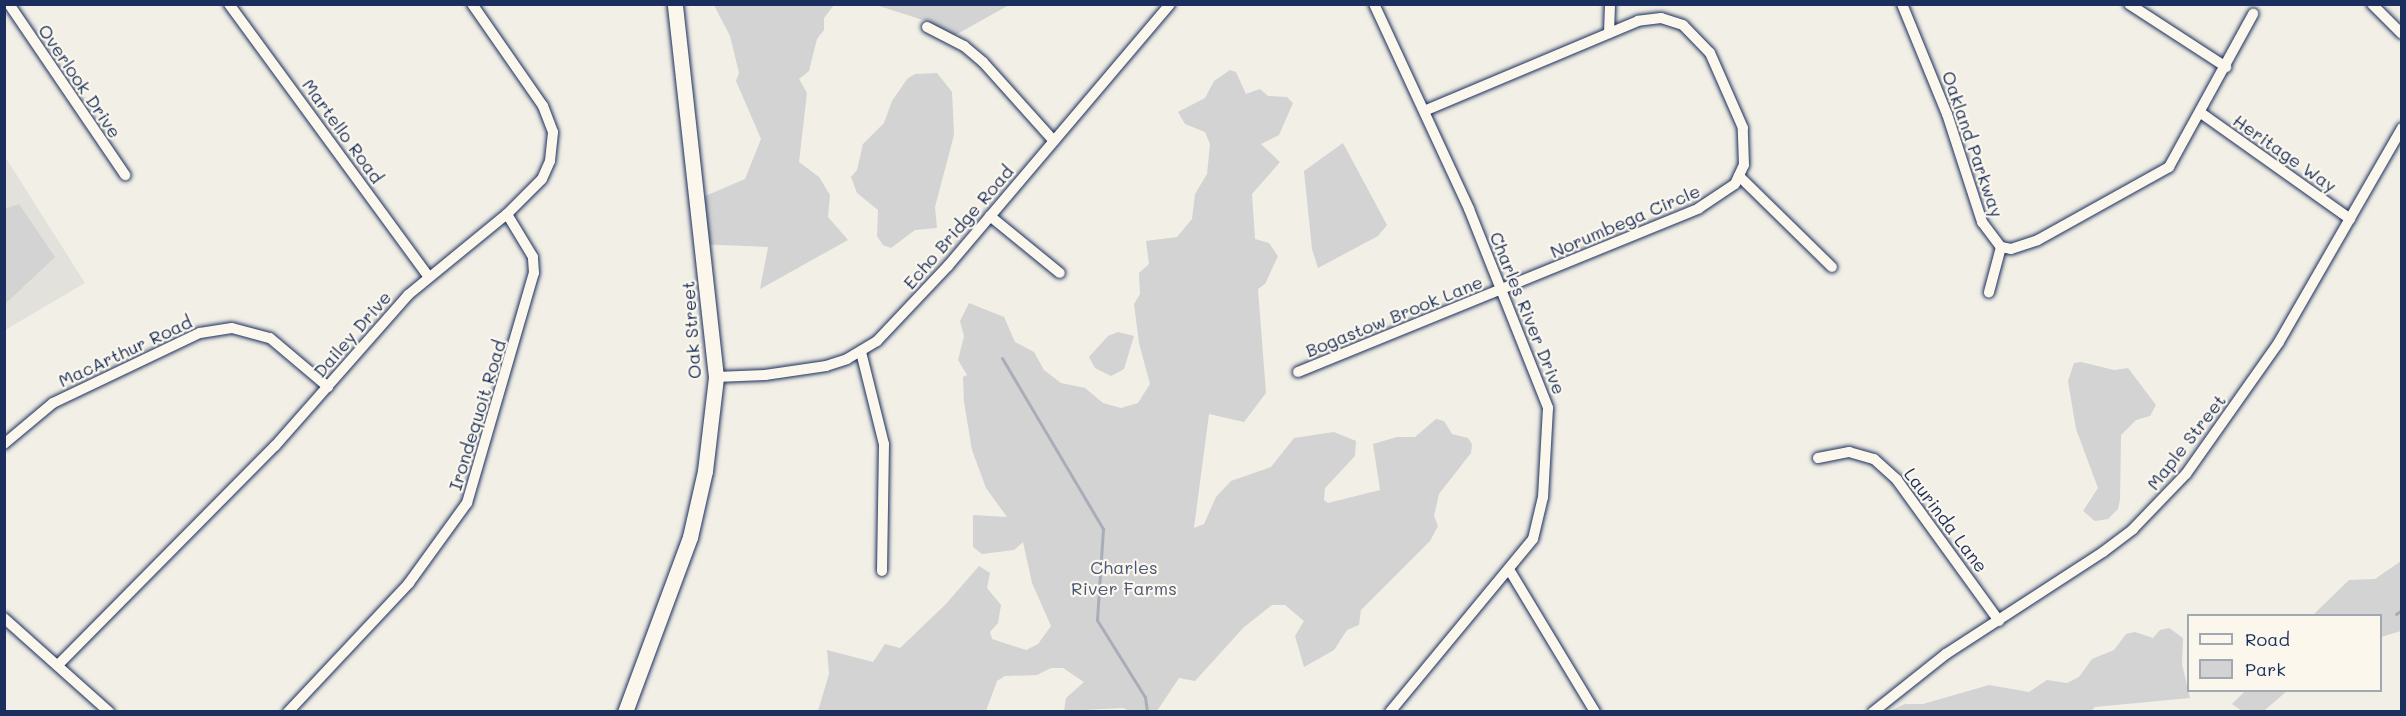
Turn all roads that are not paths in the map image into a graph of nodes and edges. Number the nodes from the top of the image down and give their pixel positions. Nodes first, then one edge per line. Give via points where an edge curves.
1 (9, 4) edge
2 (229, 4) edge
3 (472, 4) edge
4 (675, 4) edge
5 (1170, 4) edge
6 (1374, 4) edge
7 (1610, 4) edge
8 (1902, 4) edge
9 (2129, 4) edge
10 (2372, 4) edge
11 (2253, 14) dead end
12 (927, 27) dead end
13 (1609, 33) junction
14 (2402, 34) edge
15 (2226, 67) junction
16 (1426, 110) junction
17 (2201, 113) junction
18 (2402, 128) edge
19 (1054, 141) junction
20 (2398, 144) edge
21 (125, 175) dead end
22 (1739, 176) junction
23 (507, 214) junction
24 (990, 216) junction
25 (2350, 219) junction
26 (2001, 247) junction
27 (1832, 267) dead end
28 (1060, 273) dead end
29 (429, 277) junction
30 (1502, 290) junction
31 (1989, 292) dead end
32 (861, 352) junction
33 (1298, 372) dead end
34 (716, 377) junction
35 (328, 387) junction
36 (4, 444) edge
37 (1818, 458) dead end
38 (882, 571) dead end
39 (1510, 571) junction
40 (4, 618) edge
41 (1999, 621) junction
42 (58, 665) junction
43 (109, 711) edge
44 (288, 711) edge
45 (625, 711) edge
46 (1390, 711) edge
47 (1595, 711) edge
48 (1874, 711) edge

1 - 21 street, Overlook Drive
2 - 29 street, Martello Road
3 - 23 street, Dailey Drive via 543,106 553,132 550,161 542,179
4 - 34 main road, Oak Street
5 - 19 street, Echo Bridge Road
6 - 16 street, Charles River Drive
7 - 13 street
8 - 26 street, Oakland Parkway via 1947,114 1982,222
9 - 15 street
10 - 14 street
11 - 15 street
12 - 19 street via 964,46 983,62
13 - 16 street
13 - 22 street via 1638,21 1661,18 1683,25 1702,42 1743,128 1744,165
15 - 17 street
16 - 30 street, Charles River Drive
17 - 25 street, Heritage Way
17 - 26 street via 2169,167 2158,175 2038,240 2011,249
18 - 20 street, Maple Street
19 - 24 street, Echo Bridge Road
20 - 25 street, Maple Street
22 - 27 street
22 - 30 street, Norumbega Circle via 1716,199 1698,208
23 - 29 street, Dailey Drive
23 - 44 street, Irondequoit Road via 533,257 534,273 467,503 409,583
24 - 28 street
24 - 32 street, Echo Bridge Road via 891,329
25 - 41 street, Maple Street via 2279,342 2186,474 2133,529
26 - 31 street
29 - 35 street, Dailey Drive
30 - 33 street, Bogastow Brook Lane
30 - 39 street, Charles River Drive via 1548,408 1538,522 1533,538
32 - 34 street, Echo Bridge Road via 826,366
32 - 38 street via 884,444
34 - 45 main road, Oak Street via 705,471 690,537
35 - 36 street, MacArthur Road via 270,338 232,328 200,333 53,403
35 - 42 street, Dailey Drive via 275,446
37 - 41 street, Laurinda Lane via 1849,452 1874,459 1898,480
39 - 46 street, Charles River Drive
39 - 47 street
40 - 42 street
41 - 48 street, Maple Street via 1946,654
42 - 43 street

